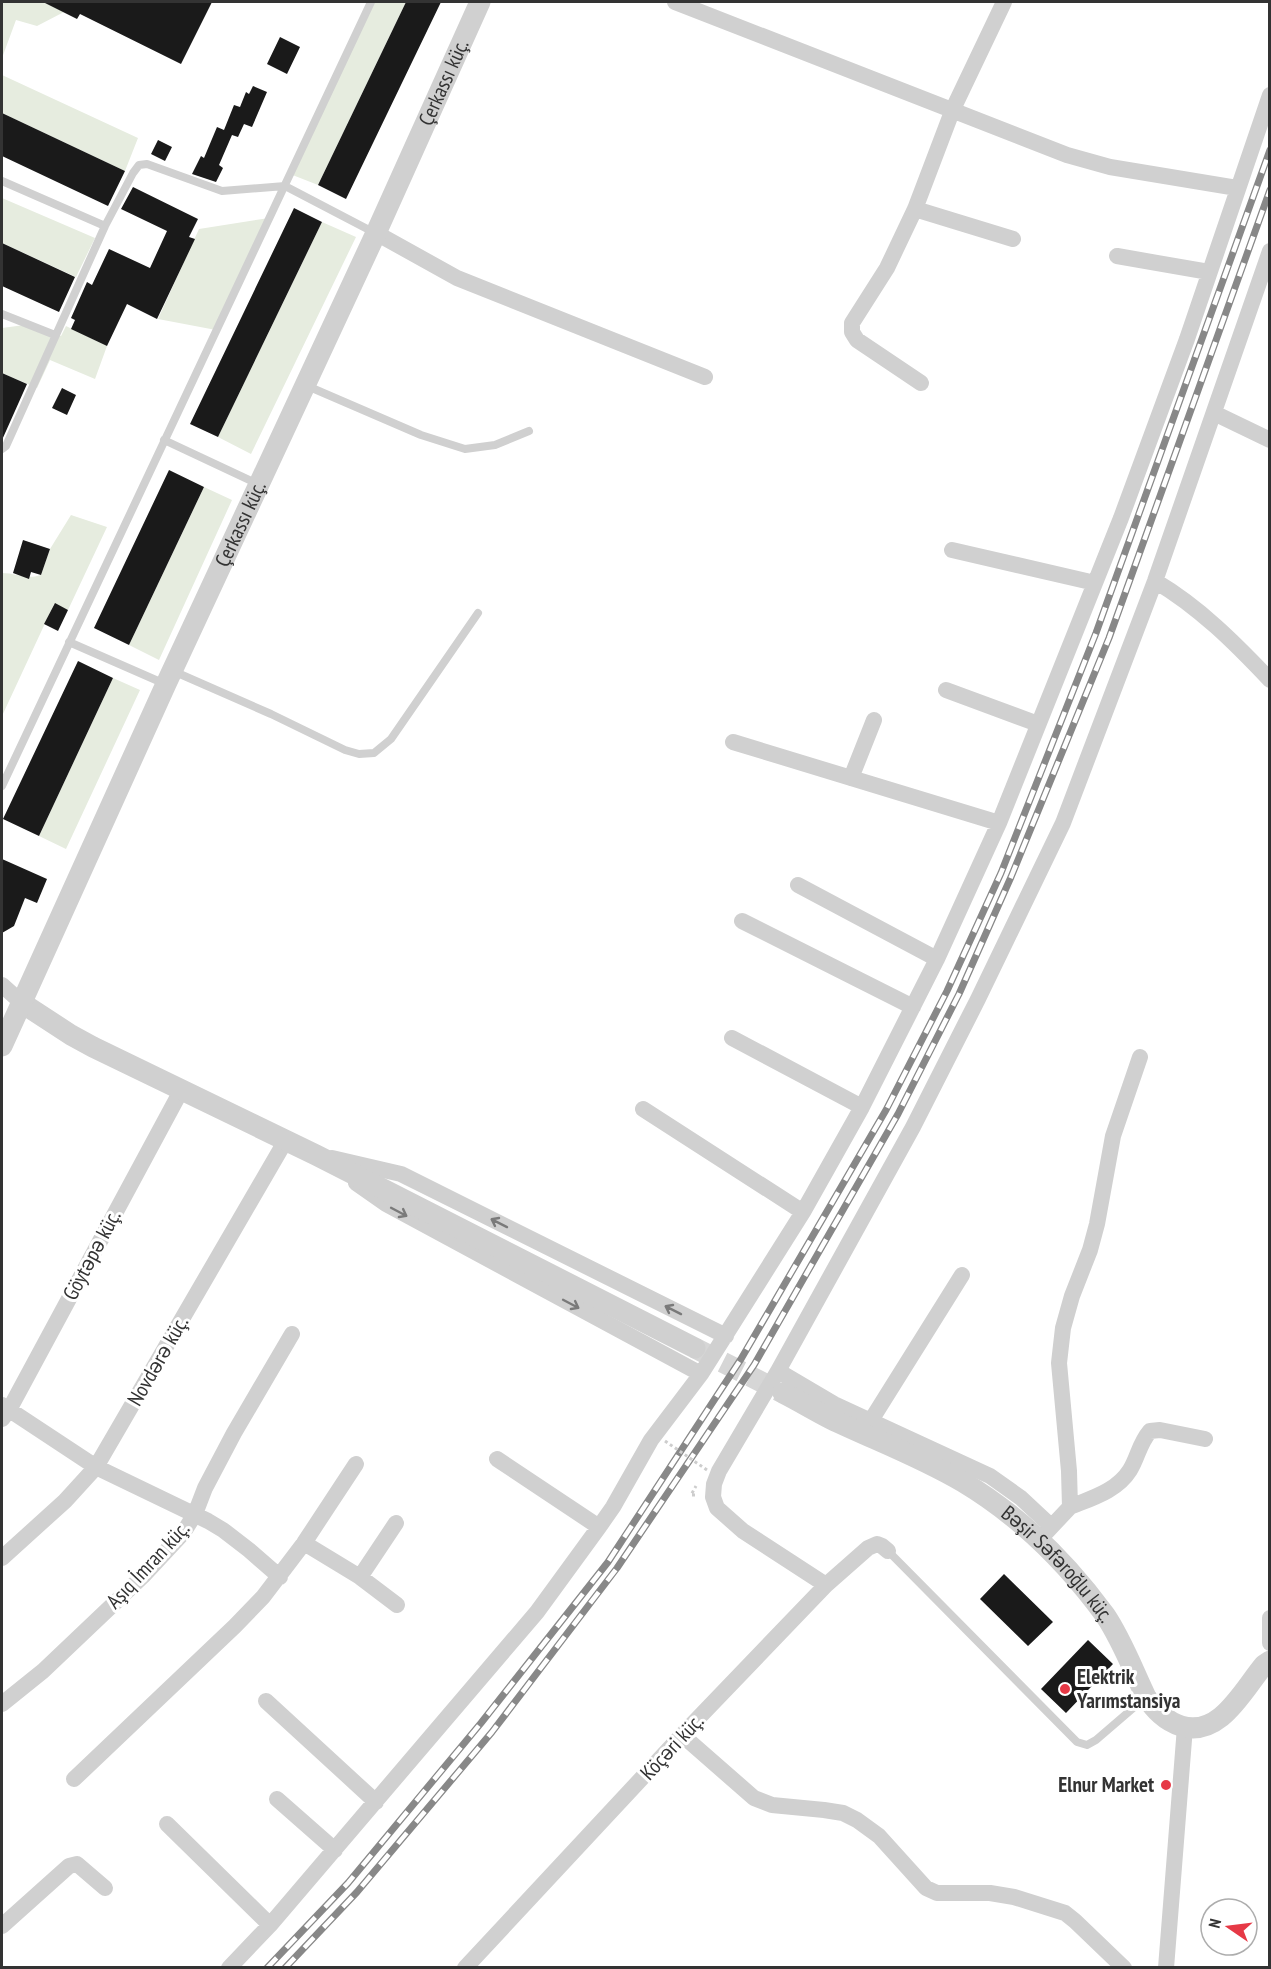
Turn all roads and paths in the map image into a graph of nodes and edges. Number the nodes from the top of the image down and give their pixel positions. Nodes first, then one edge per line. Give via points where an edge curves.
1 (371, 2) edge
2 (480, 2) edge
3 (675, 2) edge
4 (1004, 2) edge
5 (1269, 95) edge
6 (953, 109) junction
7 (2, 181) edge
8 (285, 186) junction
9 (1237, 188) junction
10 (915, 209) junction
11 (105, 226) junction
12 (375, 233) junction
13 (1013, 239) dead end
14 (1269, 251) edge
15 (1117, 256) dead end
16 (1209, 272) junction
17 (2, 314) edge
18 (56, 335) junction
19 (705, 377) dead end
20 (921, 383) dead end
21 (304, 385) junction
22 (1214, 413) junction
23 (530, 431) dead end
24 (164, 440) junction
25 (1269, 440) edge
26 (2, 449) edge
27 (258, 484) junction
28 (952, 550) dead end
29 (1155, 581) junction
30 (1095, 583) junction
31 (478, 613) dead end
32 (69, 642) junction
33 (169, 677) junction
34 (1269, 680) edge
35 (946, 690) dead end
36 (874, 720) dead end
37 (1038, 724) junction
38 (733, 742) dead end
39 (851, 778) junction
40 (2, 786) edge
41 (999, 823) junction
42 (798, 885) dead end
43 (742, 921) dead end
44 (937, 959) junction
45 (2, 985) edge
46 (22, 1003) junction
47 (913, 1007) junction
48 (732, 1038) dead end
49 (2, 1046) edge
50 (1140, 1057) dead end
51 (182, 1089) junction
52 (862, 1107) junction
53 (643, 1109) dead end
54 (286, 1140) junction
55 (316, 1155) junction
56 (803, 1212) junction
57 (963, 1275) dead end
58 (292, 1334) dead end
59 (726, 1336) junction
60 (695, 1348) tunnel mouth
61 (778, 1371) junction
62 (701, 1374) junction
63 (783, 1393) tunnel mouth
64 (4, 1411) edge
65 (870, 1422) junction
66 (1205, 1439) dead end
67 (665, 1441) dead end
68 (497, 1459) dead end
69 (356, 1464) dead end
70 (96, 1467) junction
71 (707, 1470) dead end
72 (1070, 1507) junction
73 (195, 1514) junction
74 (396, 1523) dead end
75 (599, 1527) junction
76 (1045, 1533) junction
77 (304, 1543) junction
78 (888, 1551) joint
79 (2, 1558) edge
80 (280, 1577) junction
81 (360, 1577) junction
82 (826, 1585) junction
83 (397, 1605) dead end
84 (1269, 1618) edge
85 (1269, 1643) edge
86 (1269, 1661) edge
87 (1146, 1696) junction
88 (266, 1701) dead end
89 (2, 1704) edge
90 (1185, 1727) junction
91 (682, 1735) junction
92 (74, 1779) dead end
93 (277, 1799) dead end
94 (376, 1802) junction
95 (167, 1824) dead end
96 (335, 1850) junction
97 (105, 1888) dead end
98 (270, 1925) junction
99 (2, 1926) edge
100 (471, 1966) edge
101 (229, 1968) edge
102 (1124, 1968) edge
103 (1166, 1968) edge

1 - 8 lane
2 - 12 street, Çerkassı küç.
3 - 6 street
4 - 6 street
5 - 9 street
6 - 9 street via 1067,155 1110,167
6 - 10 street
7 - 11 lane
8 - 11 lane via 222,190 147,164 139,165
8 - 12 lane
8 - 24 lane
9 - 16 street
10 - 13 street
10 - 20 street via 887,268 852,323 852,332 857,340
11 - 18 lane
12 - 19 street via 456,278
12 - 21 street, Çerkassı küç.
14 - 22 street
15 - 16 street
16 - 30 street
17 - 18 lane
18 - 26 lane
21 - 23 lane via 465,449 495,445
21 - 27 street, Çerkassı küç.
22 - 25 street
22 - 29 street
24 - 27 lane
24 - 32 lane
27 - 33 street, Çerkassı küç.
28 - 30 street
29 - 34 street via 1219,629
29 - 61 street via 1063,823 918,1116
30 - 37 street
31 - 33 lane via 391,739 374,753 345,750 271,714
32 - 33 lane
32 - 40 lane
33 - 46 street, Çerkassı küç.
35 - 37 street
36 - 39 street
37 - 41 street
38 - 39 street
39 - 41 street
41 - 44 street
42 - 44 street
43 - 47 street
44 - 47 street
45 - 46 street
46 - 49 street, Çerkassı küç.
46 - 51 street via 78,1039
47 - 52 street
48 - 52 street
50 - 72 street via 1113,1136 1092,1241 1063,1328 1059,1363
51 - 54 street
51 - 64 street, Göytəpə küç.
52 - 56 street
53 - 56 street
54 - 55 street
54 - 70 street, Novdərə küç.
59 -> 55 street via 402,1174
55 - 60 street
55 -> 62 street via 386,1204
56 - 59 street
57 - 65 street
58 - 73 street, Aşıq İmran küç. via 234,1433
59 - 62 street
61 - 65 street
61 - 82 street via 719,1472 713,1497 717,1508 743,1531
62 - 75 street via 651,1440
63 - 76 street, Bəşir Səfəroğlu küç. via 961,1481
64 - 70 street
65 - 76 street via 990,1476 1021,1498
66 - 72 street via 1150,1431 1130,1470 1111,1490
67 - 71 path, bridge
68 - 75 street
69 - 77 street
70 - 73 street
70 - 79 street, Novdərə küç.
72 - 76 street
73 - 80 street via 223,1530
73 - 89 street, Aşıq İmran küç. via 183,1533 143,1576 43,1671
74 - 81 street
75 - 94 street via 537,1612
76 - 87 street, Bəşir Səfəroğlu küç. via 1071,1574 1106,1616
77 - 80 street
77 - 81 street
78 - 82 street, Köçəri küç. via 877,1544 868,1548
78 - 87 lane via 1077,1742 1087,1745 1096,1740
80 - 92 street via 235,1626
81 - 83 street
82 - 91 street, Köçəri küç.
84 - 85 street
86 - 90 street via 1218,1721 1205,1727
87 - 90 street, Bəşir Səfəroğlu küç. via 1171,1723
88 - 94 street
90 - 103 street
91 - 100 street, Köçəri küç.
91 - 102 street via 754,1798 772,1805 843,1813 857,1820 879,1836 926,1887 937,1893 990,1893 1065,1913
93 - 96 street
94 - 96 street
95 - 98 street
96 - 98 street
97 - 99 street via 77,1864 69,1866
98 - 101 street

